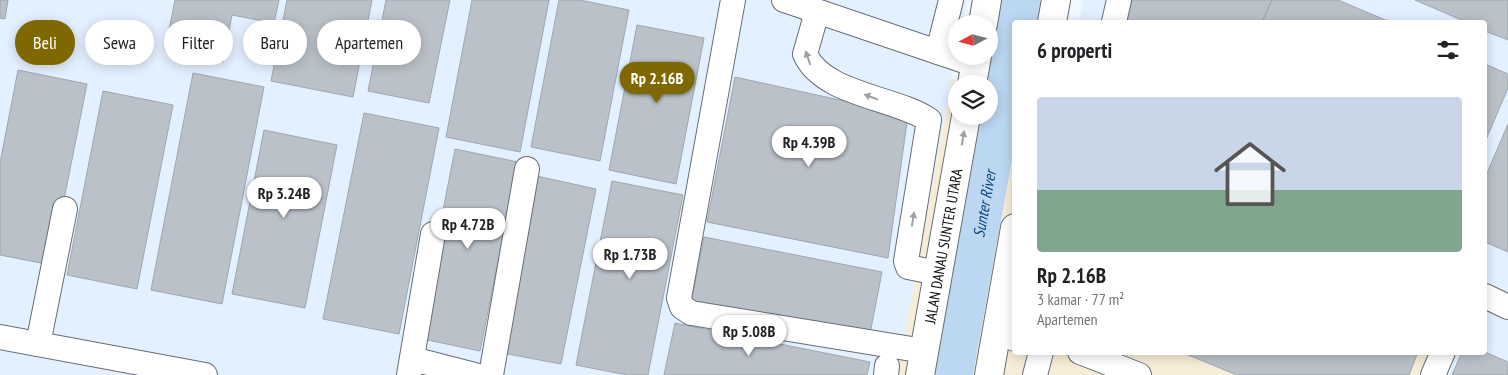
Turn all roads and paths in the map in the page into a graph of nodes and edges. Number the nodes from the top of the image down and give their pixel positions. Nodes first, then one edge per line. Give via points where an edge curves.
1 (733, 0) edge
2 (784, 0) edge
3 (951, 0) edge
4 (987, 0) edge
5 (1056, 0) edge
6 (1119, 0) edge
7 (817, 12) junction
8 (984, 15) edge
9 (1052, 20) edge
10 (1114, 20) edge
11 (938, 52) junction
12 (975, 68) edge
13 (964, 125) edge
14 (527, 169) dead end
15 (65, 209) dead end
16 (432, 234) dead end
17 (1012, 261) edge
18 (938, 273) junction
19 (1487, 297) edge
20 (1008, 306) edge
21 (1508, 307) edge
22 (1006, 336) edge
23 (0, 337) edge
24 (38, 344) junction
25 (1039, 355) edge
26 (1088, 355) edge
27 (1442, 355) edge
28 (922, 363) edge
29 (411, 367) edge
30 (205, 375) edge
31 (475, 375) edge
32 (491, 375) edge
33 (989, 375) edge
34 (1035, 375) edge
35 (1139, 375) edge
36 (1433, 375) edge

1 - 28 lane via 680,298 682,307 691,313
2 - 7 lane
3 - 11 lane
4 - 8 main road
5 - 9 main road
6 - 10 lane
7 - 11 lane
18 -> 7 lane via 908,266 906,261 929,120 844,86 811,66 805,54
11 - 12 lane
18 -> 13 main road, JALAN DANAU SUNTER UTARA
14 - 32 lane
15 - 24 lane
16 - 29 lane
17 - 20 main road
18 - 28 main road, JALAN DANAU SUNTER UTARA
19 - 21 lane
20 - 22 main road
22 - 33 main road
23 - 24 lane
24 - 30 lane
25 - 34 lane
26 - 35 lane
27 - 36 lane
29 - 31 lane

